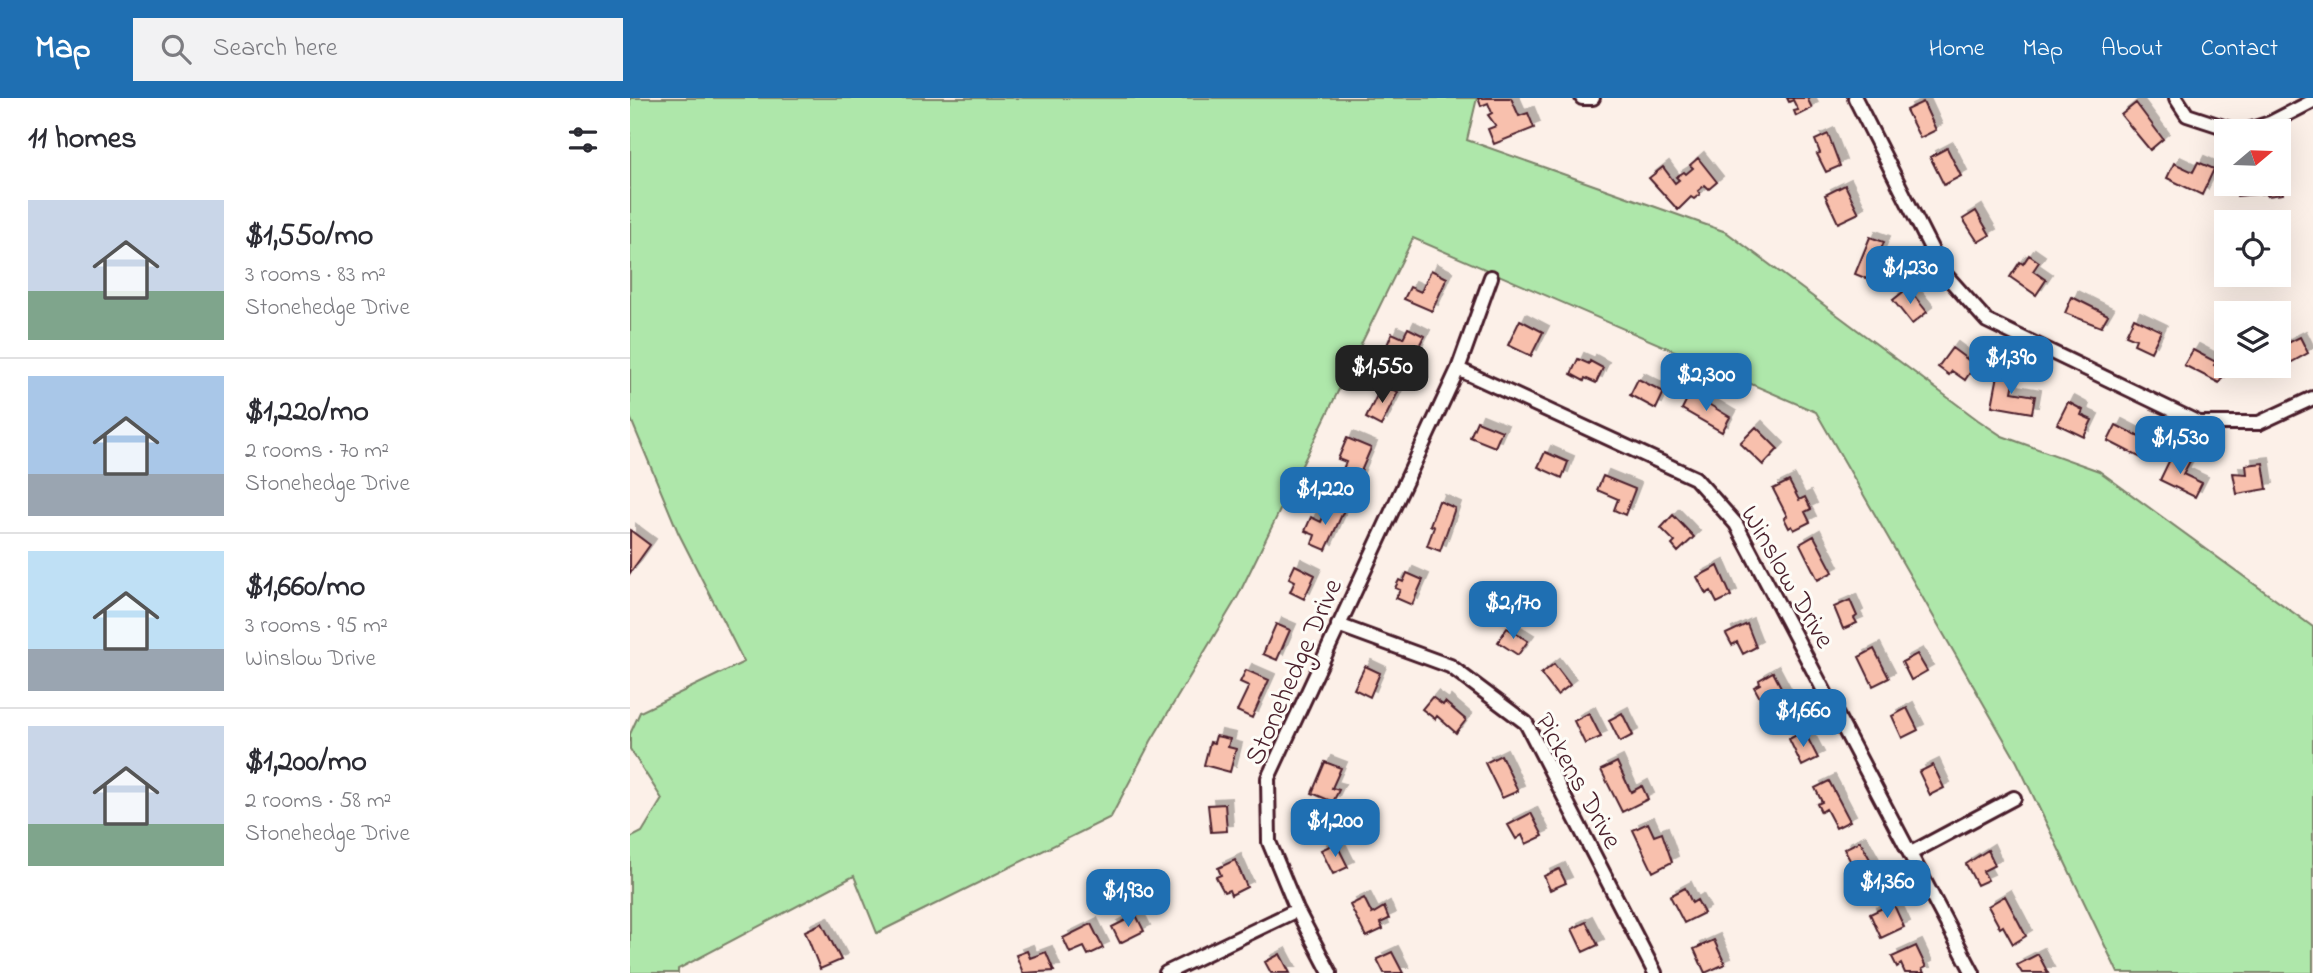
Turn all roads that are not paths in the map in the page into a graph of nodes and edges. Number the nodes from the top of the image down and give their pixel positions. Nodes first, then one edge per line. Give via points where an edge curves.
1 (1582, 98) edge
2 (1593, 98) edge
3 (1855, 98) edge
4 (2176, 98) edge
5 (2313, 101) edge
6 (2278, 119) edge
7 (2214, 124) edge
8 (1491, 277) dead end
9 (1458, 369) junction
10 (2313, 398) edge
11 (1338, 625) junction
12 (2014, 798) dead end
13 (1911, 853) junction
14 (1297, 911) junction
15 (1166, 973) edge
16 (1330, 973) edge
17 (1655, 973) edge
18 (1973, 973) edge

1 - 2 street
3 - 10 street via 1943,272 1987,321 2199,424 2259,423
4 - 7 street via 2187,116
5 - 6 street
8 - 9 street, Stonehedge Drive
9 - 11 street, Stonehedge Drive
9 - 13 street, Winslow Drive via 1695,478 1736,524
11 - 14 street, Stonehedge Drive via 1268,778 1269,842
11 - 17 street, Pickens Drive via 1450,666 1526,723
12 - 13 street
13 - 18 street, Winslow Drive
14 - 15 street
14 - 16 street, Stonehedge Drive

